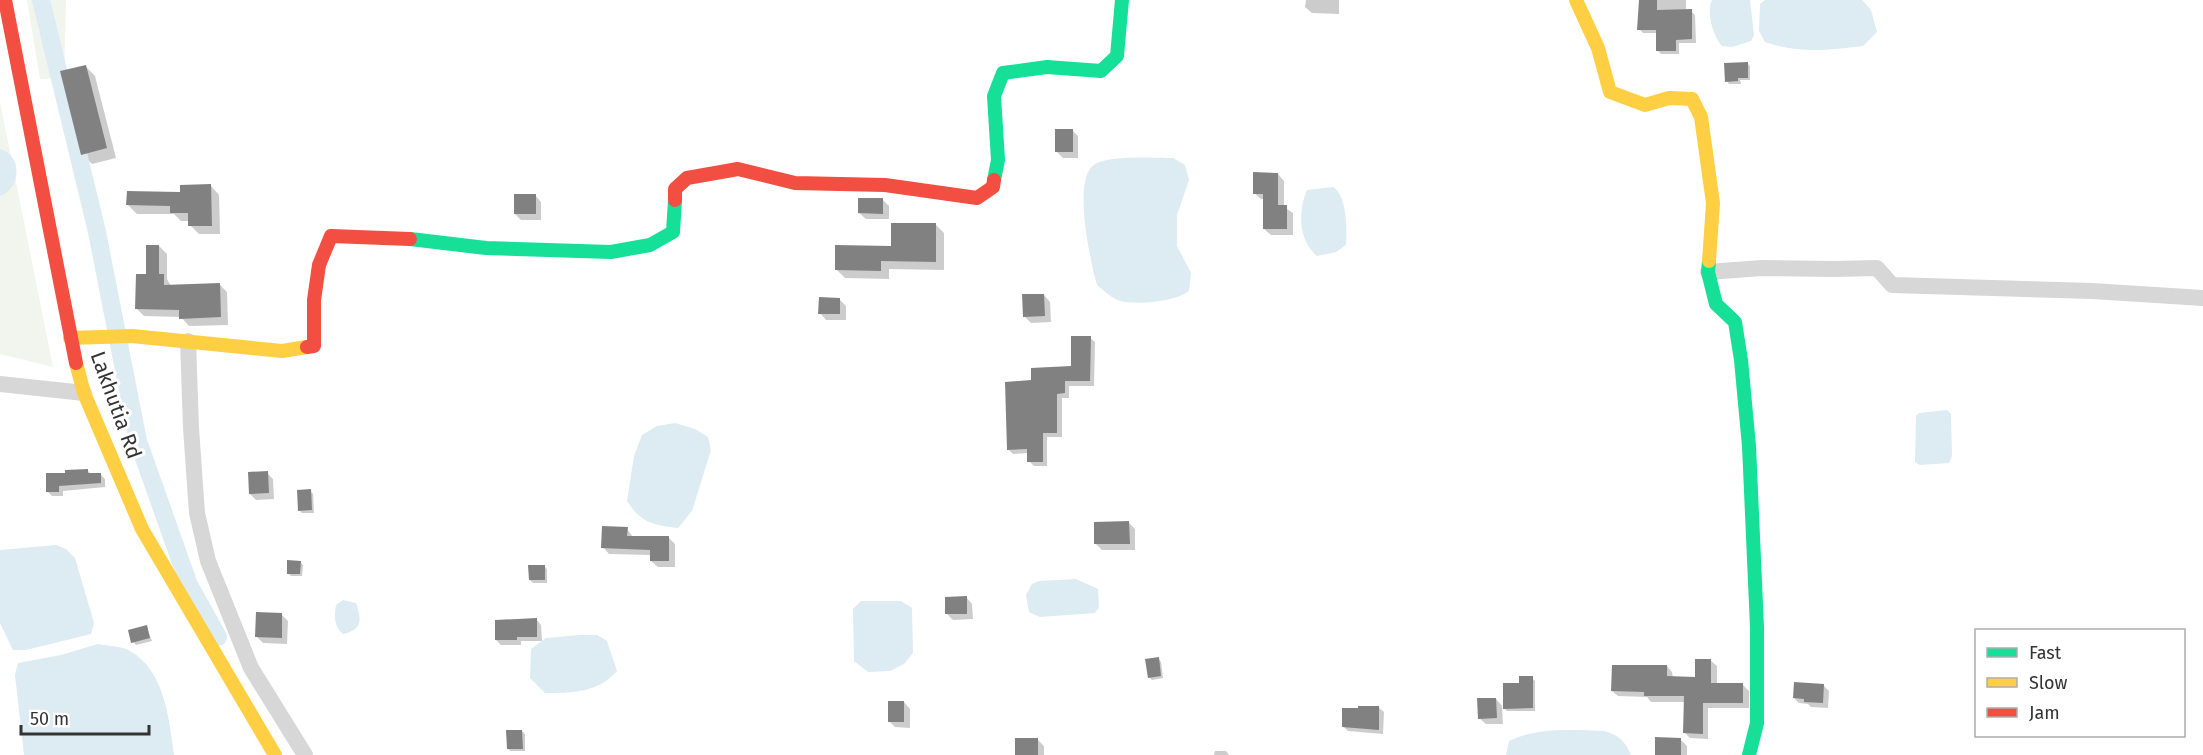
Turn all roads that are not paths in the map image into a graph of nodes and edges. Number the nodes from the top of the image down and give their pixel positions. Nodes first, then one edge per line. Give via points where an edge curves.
1 (5, 0) edge
2 (1122, 0) edge
3 (1576, 0) edge
4 (1708, 272) junction
5 (2203, 298) edge
6 (70, 338) junction
7 (188, 341) junction
8 (0, 384) edge
9 (84, 393) junction
10 (275, 755) edge
11 (305, 755) edge
12 (1749, 755) edge

1 - 6 street, Lakhutia Rd
2 - 7 street via 1117,56 1101,71 1047,67 1003,73 994,96 998,160 993,187 976,198 885,185 795,183 738,169 687,178 675,189 673,232 650,245 611,252 486,248 419,239 331,236 317,276 315,346 282,351
3 - 4 street via 1598,48 1610,92 1645,105 1669,98 1692,99 1701,117 1713,203
4 - 5 street via 1877,268 1892,285
4 - 12 street via 1716,304 1735,322 1749,446 1757,627 1757,723
6 - 7 street via 132,336
6 - 9 street, Lakhutia Rd
7 - 11 street via 198,513 208,561 251,668
8 - 9 street
9 - 10 street, Lakhutia Rd via 142,529

